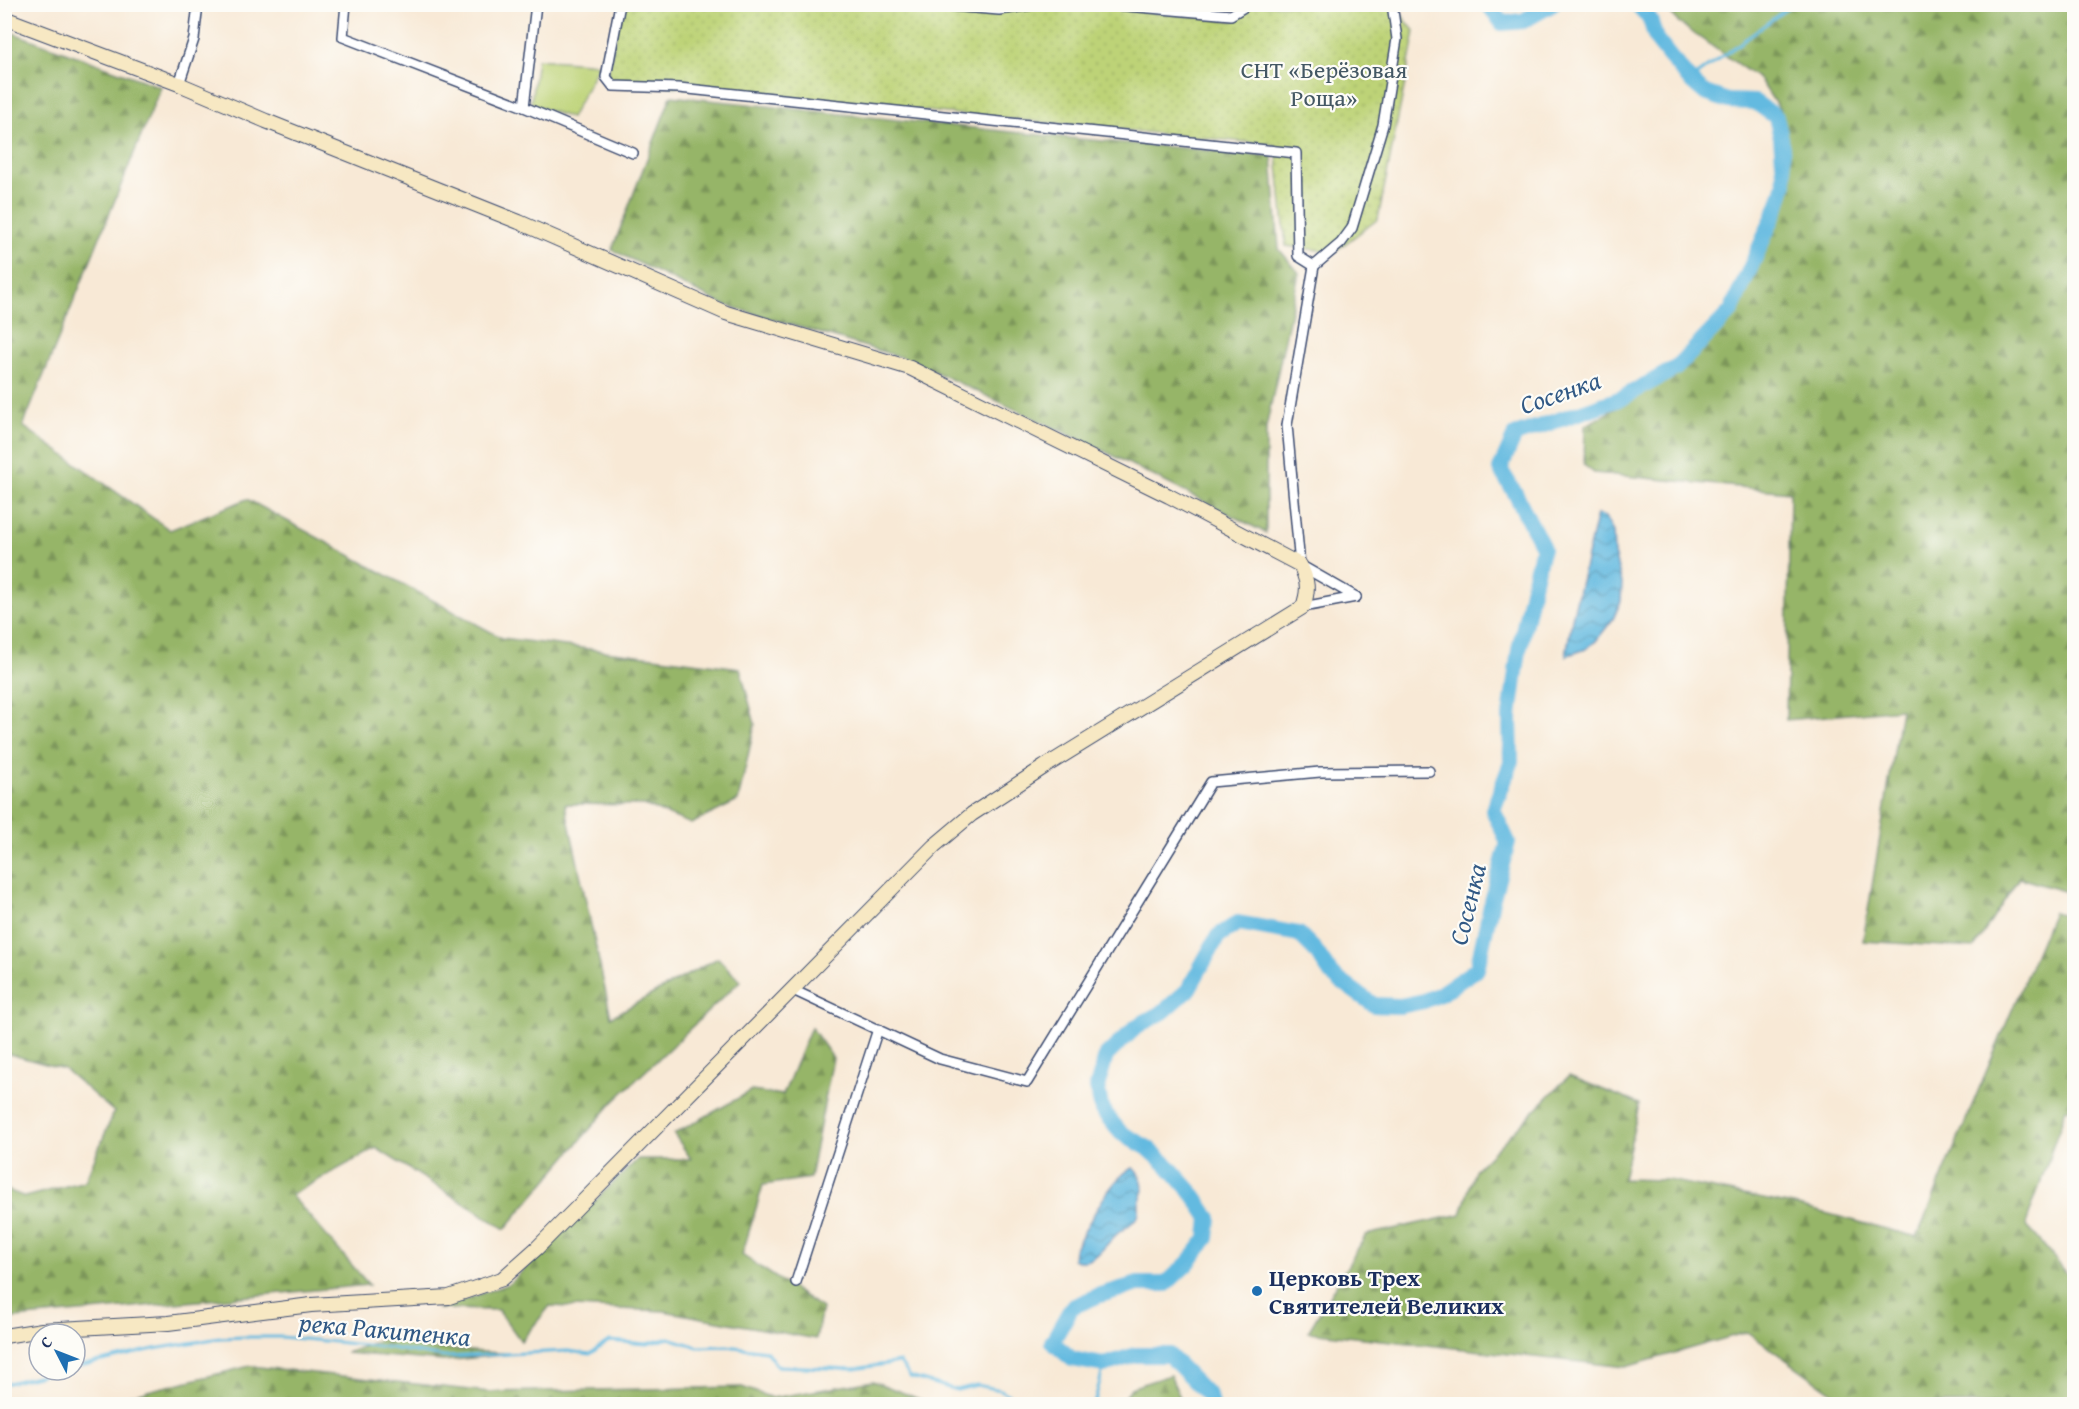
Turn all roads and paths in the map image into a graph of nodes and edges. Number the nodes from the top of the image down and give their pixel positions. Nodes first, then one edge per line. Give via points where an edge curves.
1 (198, 4) edge
2 (346, 4) edge
3 (536, 4) edge
4 (620, 4) edge
5 (926, 4) edge
6 (1040, 4) edge
7 (1103, 4) edge
8 (1249, 4) edge
9 (1392, 4) edge
10 (4, 18) edge
11 (179, 84) junction
12 (524, 107) junction
13 (633, 153) dead end
14 (1314, 266) junction
15 (1300, 565) junction
16 (1303, 607) junction
17 (1429, 771) dead end
18 (793, 990) junction
19 (878, 1029) junction
20 (796, 1282) dead end
21 (4, 1336) edge

1 - 11 street via 194,39
2 - 12 street via 343,37
3 - 12 street
4 - 14 street via 606,77 613,86 679,88 1296,153 1298,256
5 - 6 street via 999,9
7 - 8 street via 1232,15
9 - 14 street via 1397,39 1383,125 1352,228
10 - 11 street
11 - 15 street via 519,222 726,313 910,368
12 - 13 street
14 - 15 street via 1287,425
15 - 16 street via 1308,592
15 - 16 street via 1356,597
16 - 18 street via 972,814 934,846
17 - 19 street via 1320,772 1211,782 1027,1082 940,1059
18 - 19 street
18 - 21 street via 502,1279 449,1297 311,1305 168,1323
19 - 20 street

